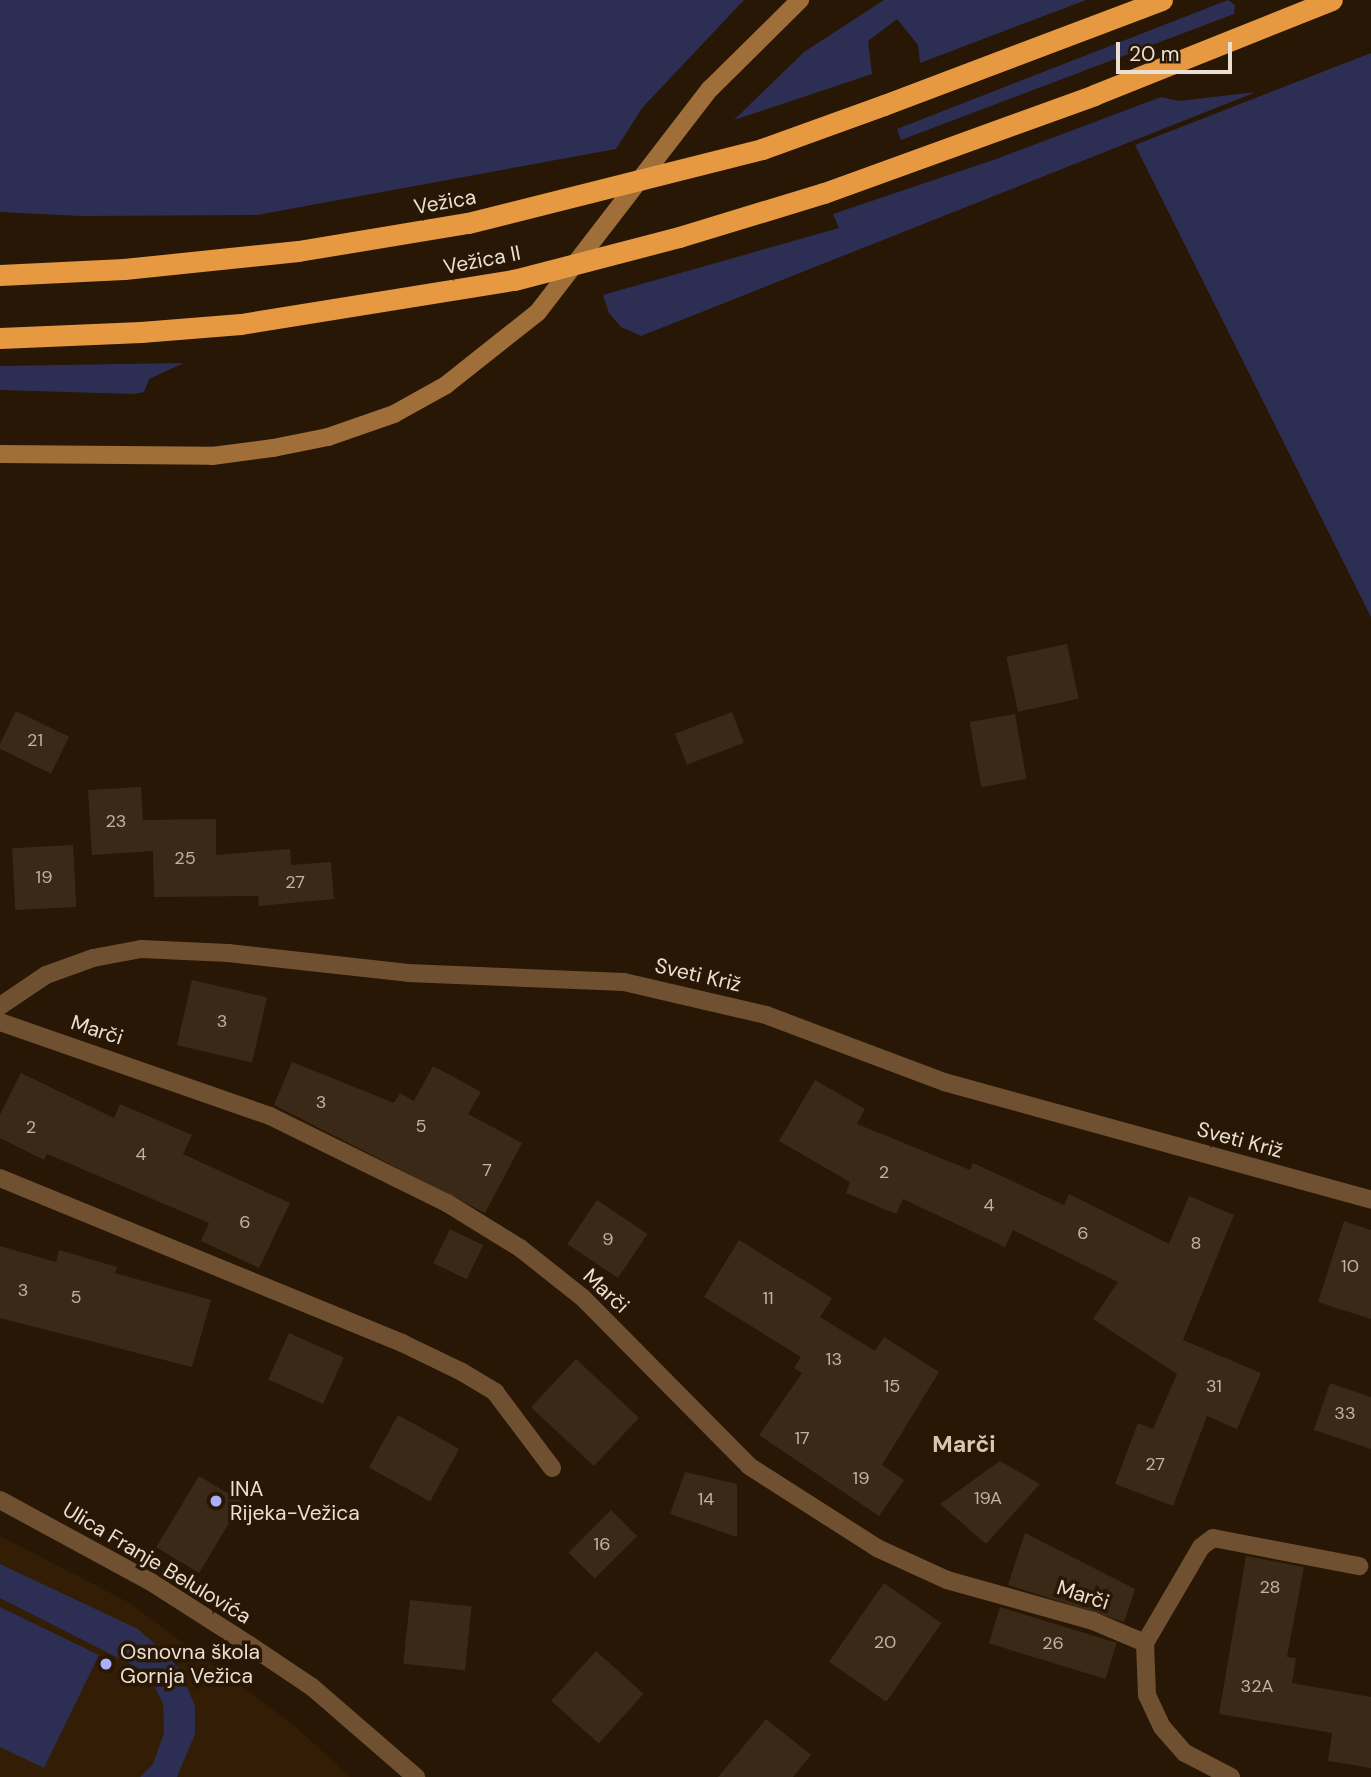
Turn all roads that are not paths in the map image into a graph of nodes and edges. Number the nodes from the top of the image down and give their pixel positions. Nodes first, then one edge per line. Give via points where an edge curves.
1 (800, 0) edge
2 (1162, 0) edge
3 (1332, 0) edge
4 (0, 275) edge
5 (0, 338) edge
6 (0, 454) edge
7 (0, 1006) edge
8 (0, 1022) edge
9 (0, 1178) edge
10 (1371, 1200) edge
11 (552, 1468) dead end
12 (0, 1500) edge
13 (1359, 1566) dead end
14 (1145, 1643) junction
15 (416, 1777) edge
16 (1231, 1777) edge

1 - 6 street via 710,89 538,312 446,385 383,418 273,449 130,457
2 - 4 highway, Vežica, bridge via 762,149 468,223 299,251 124,270
3 - 5 highway, Vežica II, bridge via 1082,99 824,193 514,280 241,324
7 - 10 street, Sveti Križ via 46,975 93,958 141,949 228,953 408,973 624,982 766,1015 944,1082
8 - 14 street, Marči via 270,1116 447,1203 520,1248 583,1298 730,1450 815,1510 877,1548 947,1580 1093,1621
9 - 11 street via 402,1343 461,1372 495,1392
12 - 15 street, Ulica Franje Belulovića via 151,1582 248,1644 312,1687
13 - 14 street via 1213,1538 1201,1547
14 - 16 street via 1147,1695 1162,1727 1185,1753

